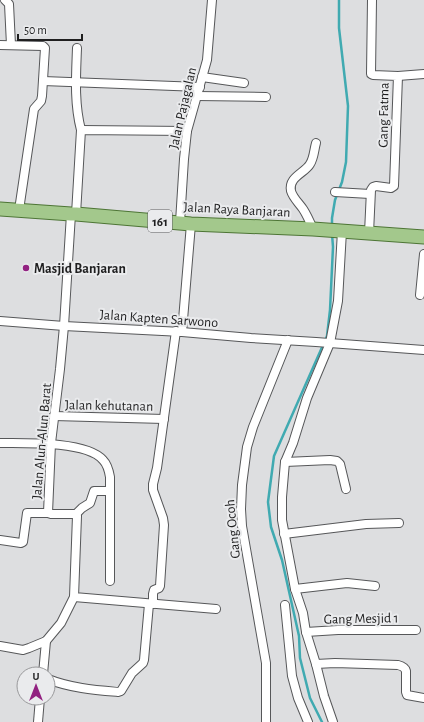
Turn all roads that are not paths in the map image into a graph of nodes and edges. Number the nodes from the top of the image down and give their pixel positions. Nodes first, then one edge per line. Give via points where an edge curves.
1 (5, 0) edge
2 (212, 0) edge
3 (372, 0) edge
4 (0, 45) edge
5 (11, 45) junction
6 (77, 48) dead end
7 (424, 74) edge
8 (398, 76) junction
9 (202, 77) junction
10 (43, 81) junction
11 (76, 83) junction
12 (244, 83) dead end
13 (200, 86) junction
14 (197, 96) junction
15 (266, 97) dead end
16 (81, 130) junction
17 (187, 131) junction
18 (316, 143) dead end
19 (335, 192) dead end
20 (370, 194) junction
21 (0, 209) edge
22 (19, 210) junction
23 (74, 214) junction
24 (185, 223) junction
25 (317, 229) junction
26 (339, 231) junction
27 (369, 233) junction
28 (424, 236) edge
29 (424, 254) edge
30 (420, 295) dead end
31 (0, 321) edge
32 (64, 326) junction
33 (179, 331) junction
34 (288, 340) junction
35 (327, 343) junction
36 (424, 350) edge
37 (54, 416) junction
38 (164, 419) junction
39 (0, 443) edge
40 (51, 443) junction
41 (285, 462) junction
42 (346, 489) dead end
43 (110, 492) junction
44 (48, 513) junction
45 (76, 514) junction
46 (399, 523) dead end
47 (284, 534) junction
48 (0, 540) edge
49 (110, 581) dead end
50 (375, 586) dead end
51 (295, 589) junction
52 (74, 597) junction
53 (151, 604) junction
54 (285, 605) dead end
55 (216, 609) dead end
56 (416, 630) dead end
57 (306, 632) junction
58 (46, 641) junction
59 (0, 646) edge
60 (316, 664) junction
61 (44, 666) edge
62 (56, 682) edge
63 (424, 698) edge
64 (39, 706) edge
65 (38, 722) edge
66 (266, 722) edge
67 (308, 722) edge
68 (333, 722) edge

1 - 5 street via 9,4
2 - 9 street, Jalan Pajagalan via 207,60
3 - 8 street, Gang Fatma via 371,74
4 - 5 street
5 - 10 street via 45,48
6 - 11 street, Jalan Alun-Alun Barat
7 - 8 street
8 - 20 street, Gang Fatma via 394,186 373,187
9 - 12 street
9 - 13 street, Jalan Pajagalan
10 - 11 street
10 - 22 street via 42,99 34,109
11 - 13 street
11 - 16 street, Jalan Alun-Alun Barat
13 - 14 street, Jalan Pajagalan
14 - 15 street
14 - 17 street, Jalan Pajagalan
16 - 17 street
16 - 23 street, Jalan Alun-Alun Barat
17 - 24 street, Jalan Pajagalan via 184,159
18 - 25 street via 312,162 292,181 291,188 295,199
19 - 20 street
20 - 27 street
21 - 22 main road, Jalan Raya Banjaran / 161
22 - 23 main road, Jalan Raya Banjaran / 161
23 - 24 main road, Jalan Raya Banjaran / 161
23 - 32 street, Jalan Alun-Alun Barat
24 - 25 main road, Jalan Raya Banjaran / 161
24 - 33 street, Jalan Pajagalan
25 - 26 main road, Jalan Raya Banjaran / 161
26 - 27 main road, Jalan Raya Banjaran / 161
26 - 35 street via 338,302
27 - 28 main road, Jalan Raya Banjaran / 161
29 - 30 street
31 - 32 street, Jalan Kapten Sarwono
32 - 33 street, Jalan Kapten Sarwono
32 - 37 street, Jalan Alun-Alun Barat
33 - 34 street, Jalan Kapten Sarwono
33 - 38 street
34 - 35 street, Jalan Kapten Sarwono
34 - 66 street, Gang Ocoh via 253,427 247,447 242,486 242,526 266,663
35 - 36 street, Jalan Kapten Sarwono
35 - 41 street
37 - 38 street, Jalan kehutanan
37 - 40 street, Jalan Alun-Alun Barat
38 - 53 street via 153,484 164,525 160,586 154,590
39 - 40 street
40 - 43 street via 86,449 103,459 110,477
40 - 44 street, Jalan Alun-Alun Barat
41 - 42 street via 336,461 340,464
41 - 47 street via 282,497
43 - 45 street via 94,491 90,503
43 - 49 street
44 - 45 street, Jalan Alun-Alun Barat
44 - 48 street via 27,513 23,542
45 - 52 street
46 - 47 street via 366,524
47 - 51 street
50 - 51 street via 347,583
51 - 57 street
52 - 53 street
52 - 58 street via 61,622
53 - 55 street
53 - 62 street via 143,663 132,673 121,691
54 - 67 street via 292,676
56 - 57 street, Gang Mesjid 1
57 - 60 street
58 - 59 street via 23,650
58 - 61 street
60 - 63 street via 402,666 406,671 407,695
60 - 68 street
64 - 65 street

